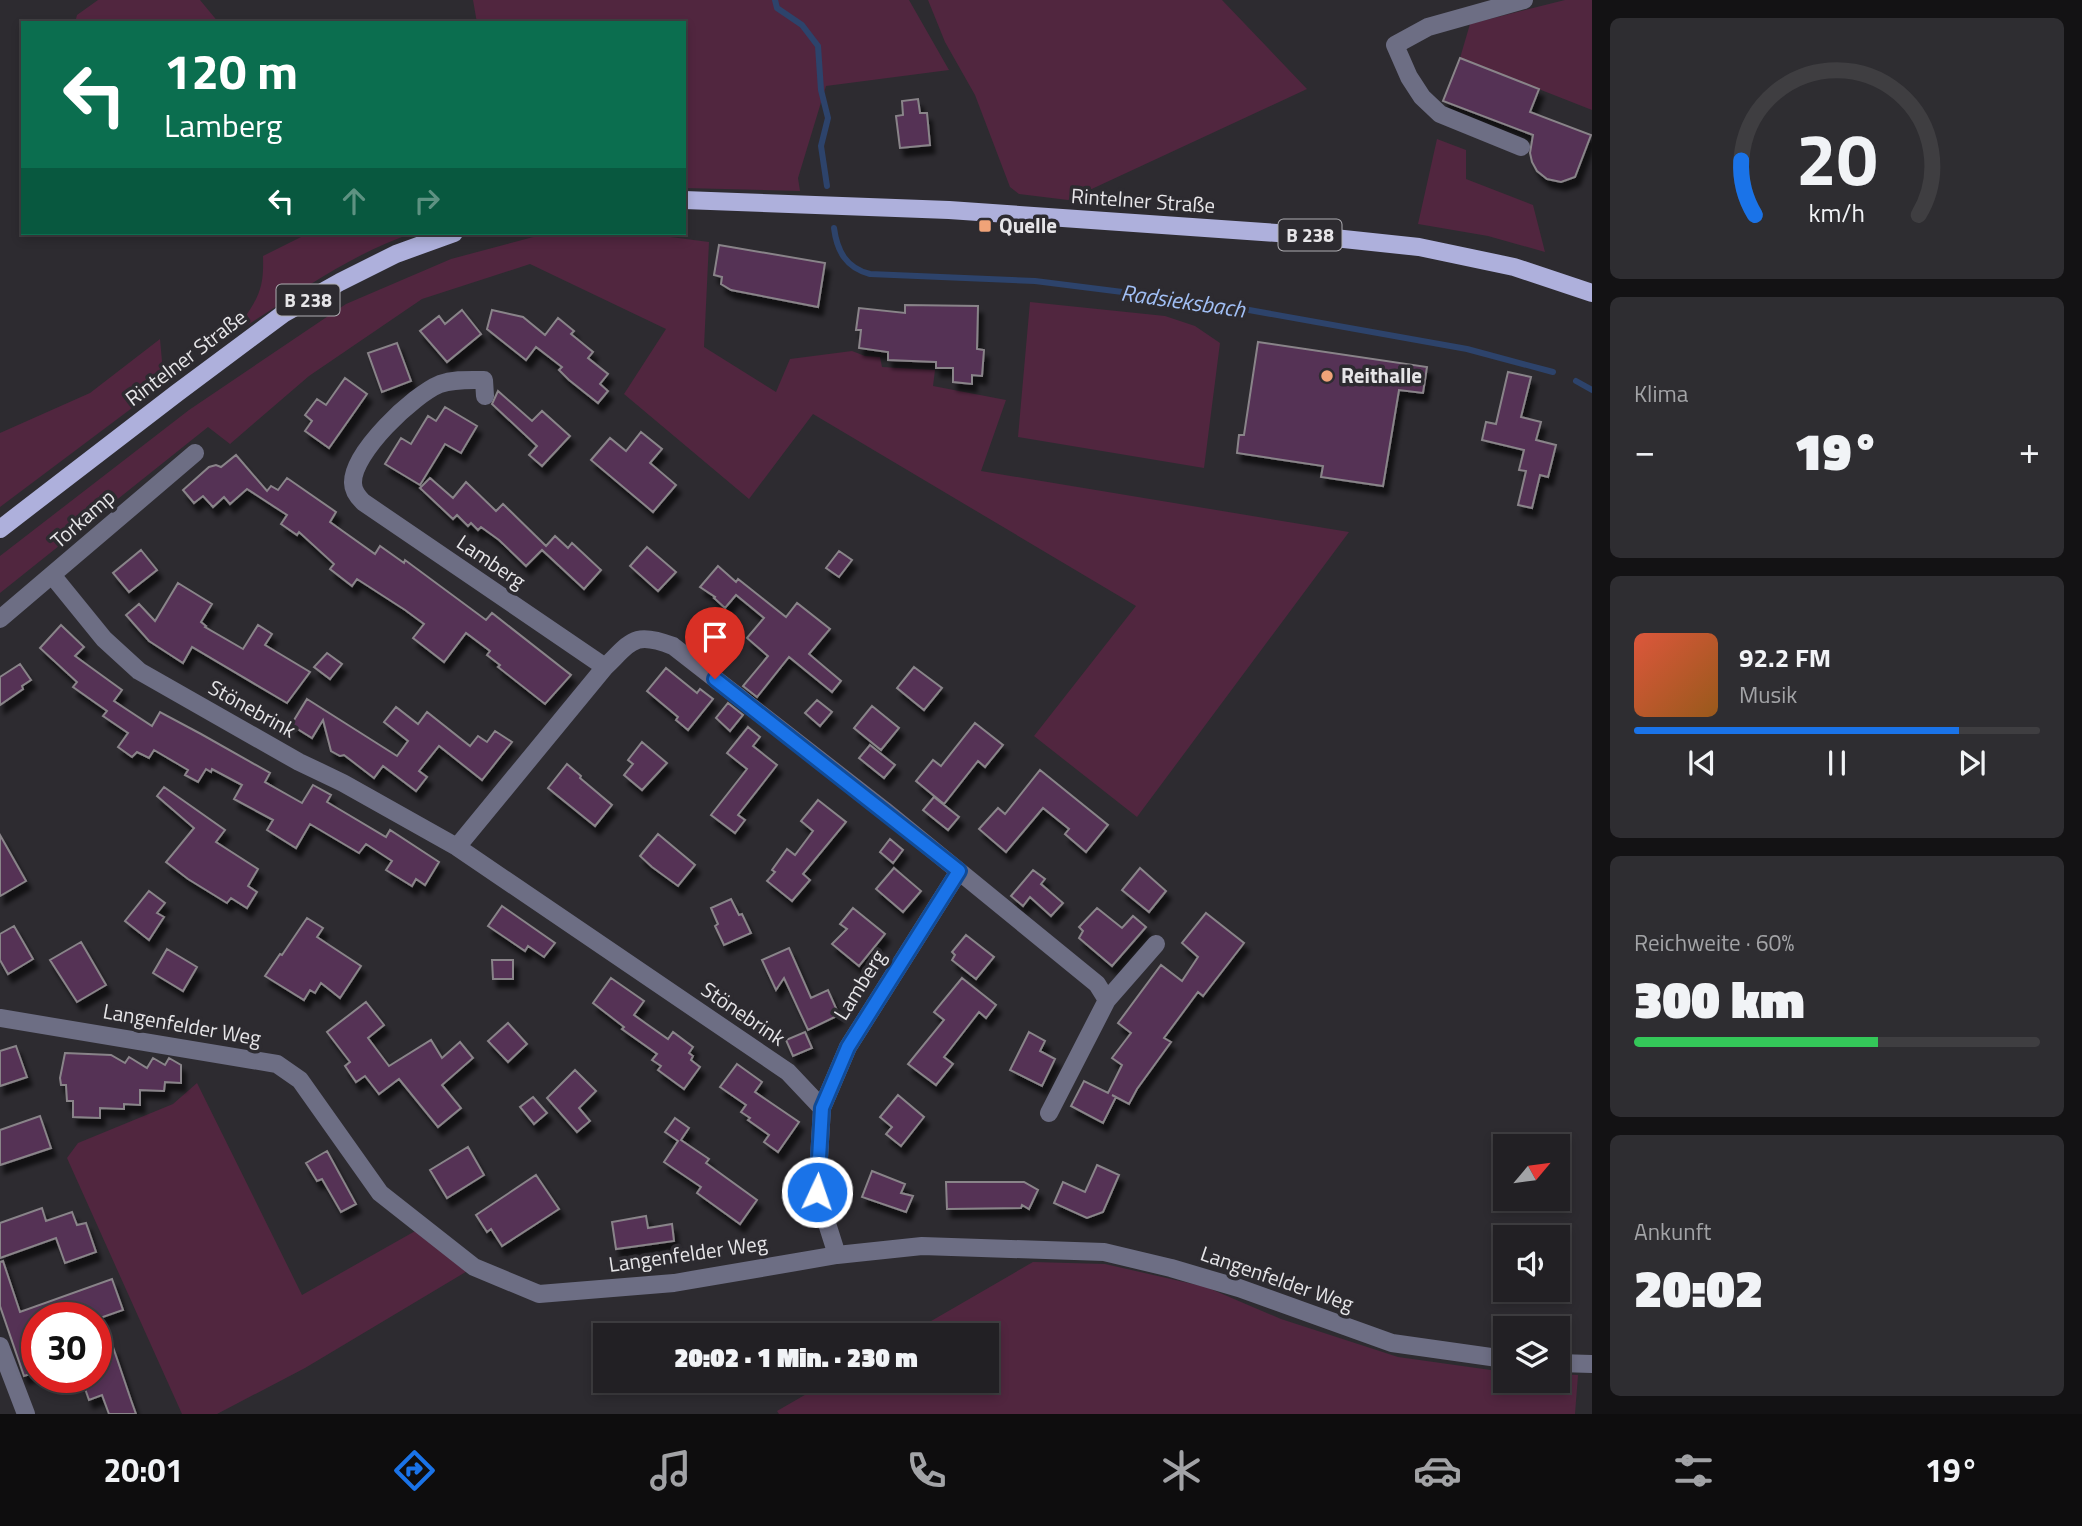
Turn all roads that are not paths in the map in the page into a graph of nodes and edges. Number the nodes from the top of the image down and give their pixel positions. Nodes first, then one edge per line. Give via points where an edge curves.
1 (1524, 0) edge
2 (1521, 147) dead end
3 (686, 200) edge
4 (448, 235) edge
5 (1592, 293) edge
6 (485, 396) dead end
7 (195, 453) dead end
8 (0, 529) edge
9 (52, 575) junction
10 (0, 619) edge
11 (605, 667) junction
12 (457, 847) junction
13 (959, 871) junction
14 (1156, 944) dead end
15 (1107, 1000) junction
16 (0, 1018) edge
17 (822, 1108) junction
18 (1049, 1114) dead end
19 (837, 1255) junction
20 (0, 1346) edge
21 (1493, 1357) edge
22 (1570, 1363) edge
23 (1592, 1364) edge
24 (26, 1414) edge

1 - 2 street via 1428,27 1395,45 1422,97 1440,114
3 - 5 main road, Rintelner Straße / B 238 via 962,211 1306,234 1419,247 1500,264
4 - 8 main road, Rintelner Straße / B 238 via 396,254 283,314
6 - 11 street, Lamberg via 484,380 464,379 442,383 412,402 389,422 356,467 355,492 363,502
7 - 9 street, Torkamp
9 - 10 street, Torkamp
9 - 12 street, Stönebrink via 104,639 139,671
11 - 12 street
11 - 13 street via 640,638 673,646
12 - 17 street, Stönebrink via 788,1072
13 - 15 street via 1097,984
13 - 17 street, Lamberg via 848,1047
14 - 15 street
15 - 18 street
16 - 19 street, Langenfelder Weg via 276,1065 300,1080 380,1193 474,1266 539,1294 674,1283
17 - 19 street, Lamberg via 817,1192
19 - 21 street, Langenfelder Weg via 922,1246 1104,1252 1239,1288 1392,1343
20 - 24 street
22 - 23 street

